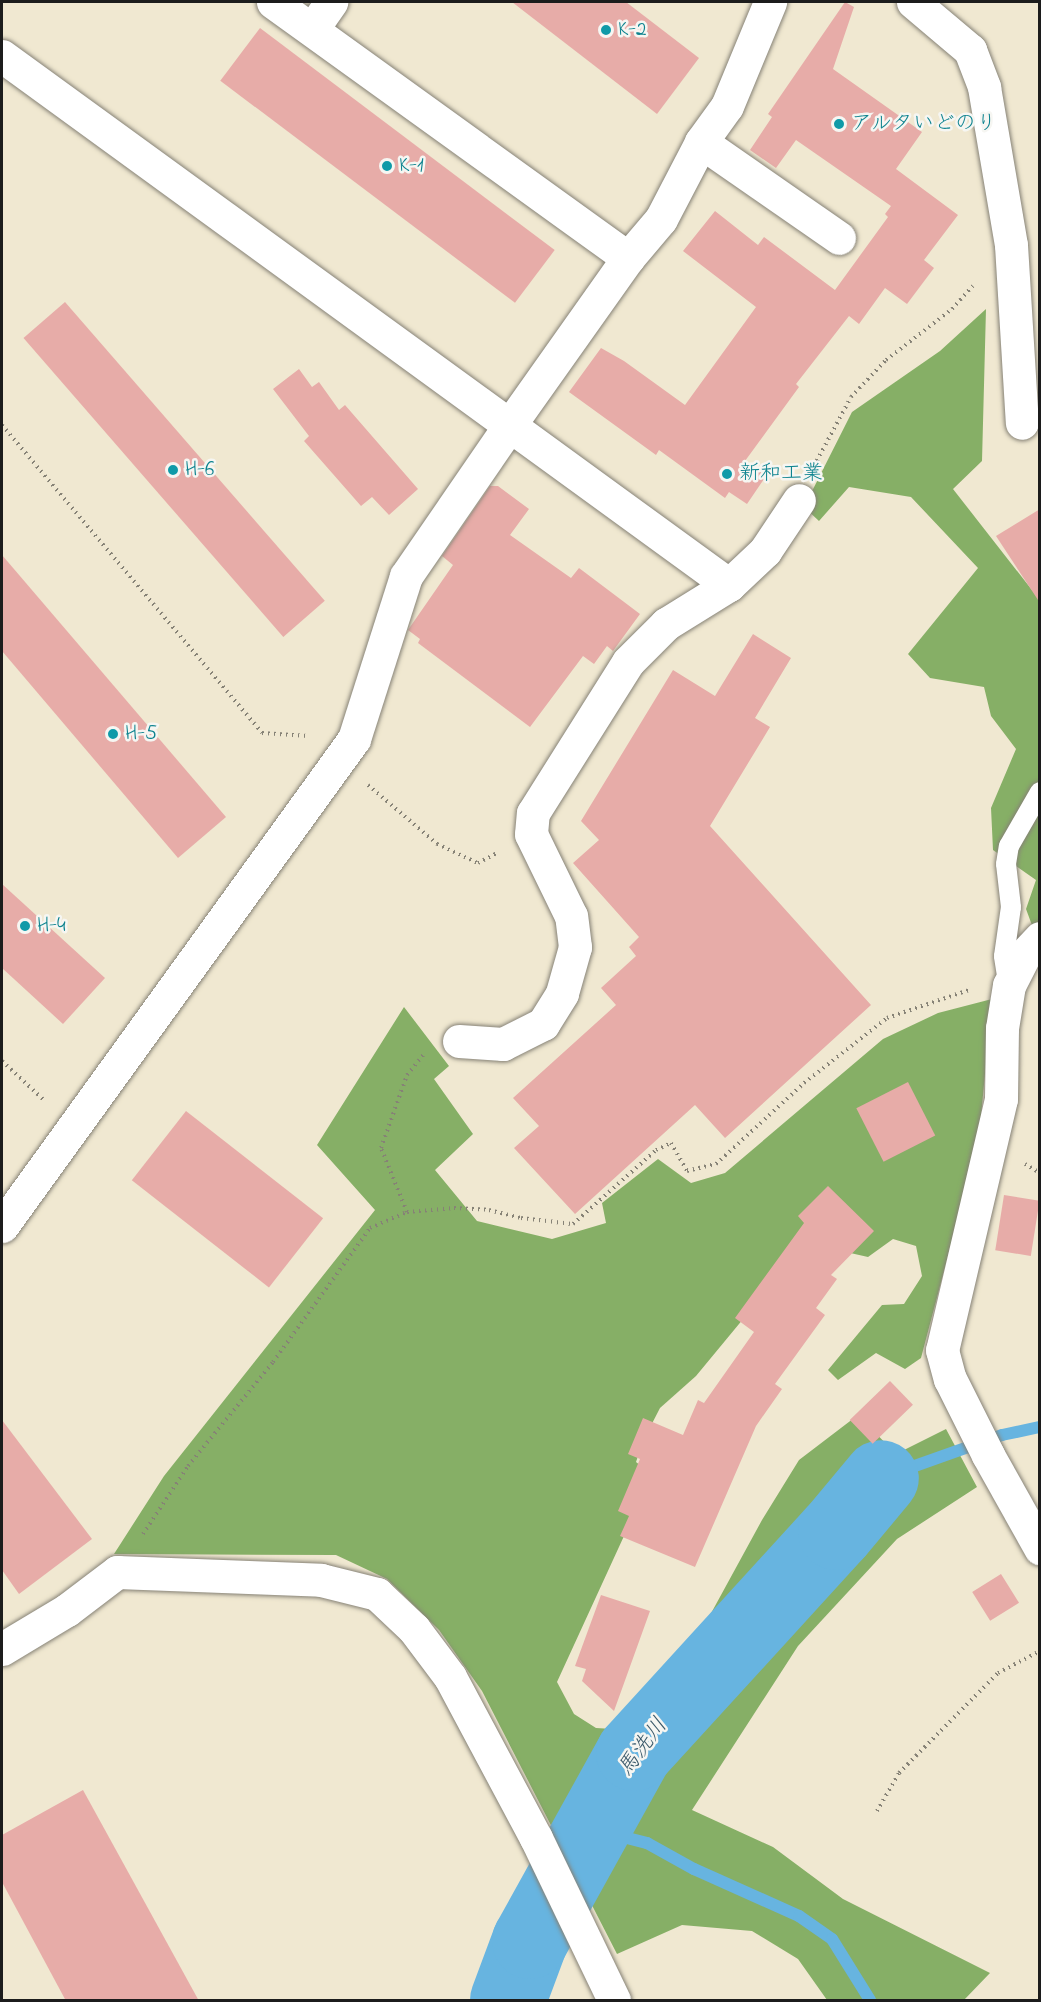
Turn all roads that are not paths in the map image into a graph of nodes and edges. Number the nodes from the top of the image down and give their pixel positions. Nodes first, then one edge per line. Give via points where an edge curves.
1 (273, 2) edge
2 (331, 2) edge
3 (770, 2) edge
4 (913, 2) edge
5 (313, 28) junction
6 (2, 56) edge
7 (701, 142) junction
8 (839, 238) dead end
9 (627, 258) junction
10 (1022, 423) dead end
11 (508, 426) junction
12 (800, 500) road end
13 (729, 585) junction
14 (1040, 792) edge
15 (1040, 938) edge
16 (1009, 985) junction
17 (459, 1041) road end
18 (2, 1226) edge
19 (1040, 1548) edge
20 (2, 1649) edge
21 (614, 2001) edge

1 - 5 street
2 - 5 street
3 - 7 street via 727,106
4 - 10 street via 970,50 984,87 1011,245
5 - 9 street
6 - 11 street
7 - 8 street
7 - 9 street via 661,219
9 - 11 street
11 - 13 street
11 - 18 street via 406,576 346,749
12 - 13 street via 765,551
13 - 17 street via 666,624 628,662 533,813 531,834 571,916 575,947 562,993 543,1024 503,1044
14 - 16 lane via 1009,846 1006,864 1011,907 1004,956
15 - 16 street via 1025,954
16 - 19 street via 1002,1028 1001,1099 942,1350 950,1378 988,1455
20 - 21 street via 67,1610 117,1572 321,1580 377,1594 414,1629 450,1677 536,1838

